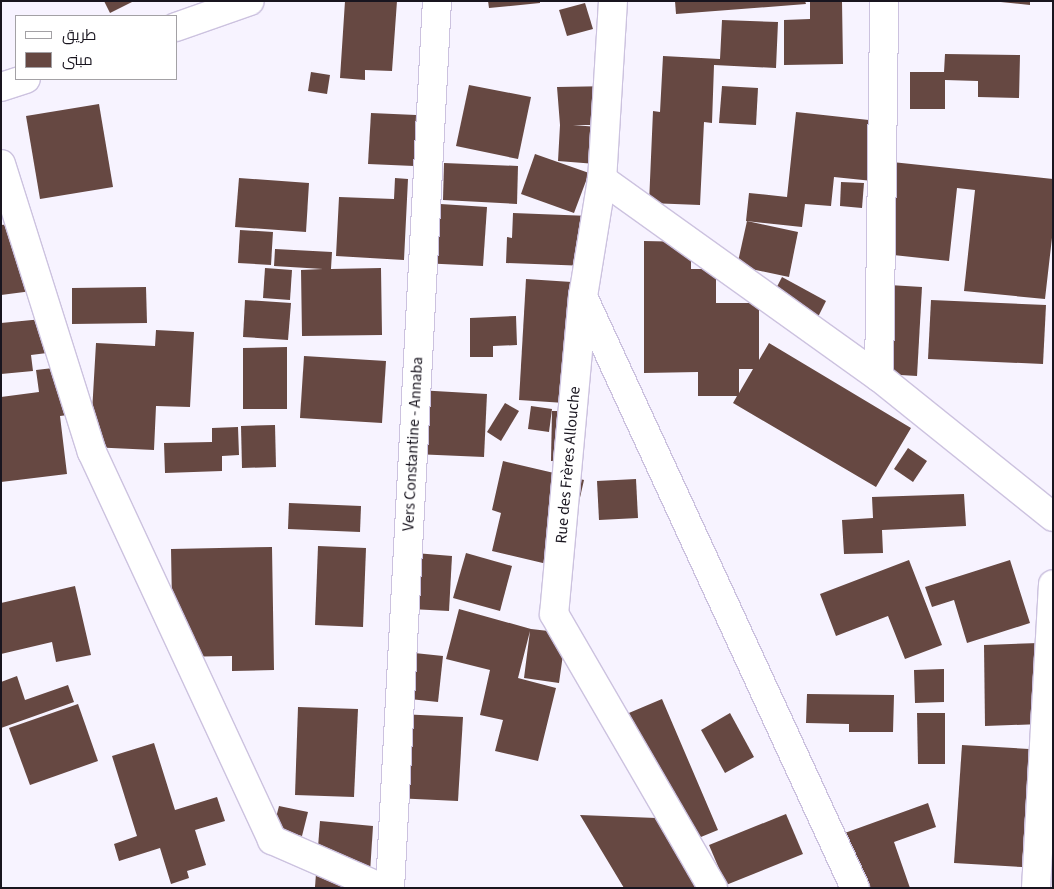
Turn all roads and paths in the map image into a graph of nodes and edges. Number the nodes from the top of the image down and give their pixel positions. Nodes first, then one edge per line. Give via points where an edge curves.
1 (250, 1) edge
2 (437, 1) edge
3 (613, 1) edge
4 (884, 1) edge
5 (178, 26) edge
6 (23, 80) edge
7 (1, 87) edge
8 (1, 164) edge
9 (602, 179) junction
10 (583, 296) junction
11 (879, 377) junction
12 (1053, 517) edge
13 (1053, 584) edge
14 (1046, 855) edge
15 (382, 888) edge
16 (390, 888) edge
17 (713, 888) edge
18 (855, 888) edge
19 (1036, 888) edge

1 - 5 street
2 - 16 street, Vers Constantine - Annaba
3 - 9 street, Rue des Frères Allouche
4 - 11 street
6 - 7 street
8 - 15 street via 92,452 272,840
9 - 10 street, Rue des Frères Allouche
9 - 11 street
10 - 17 street, Rue des Frères Allouche via 554,614
10 - 18 street
11 - 12 street
13 - 14 street
14 - 19 street

